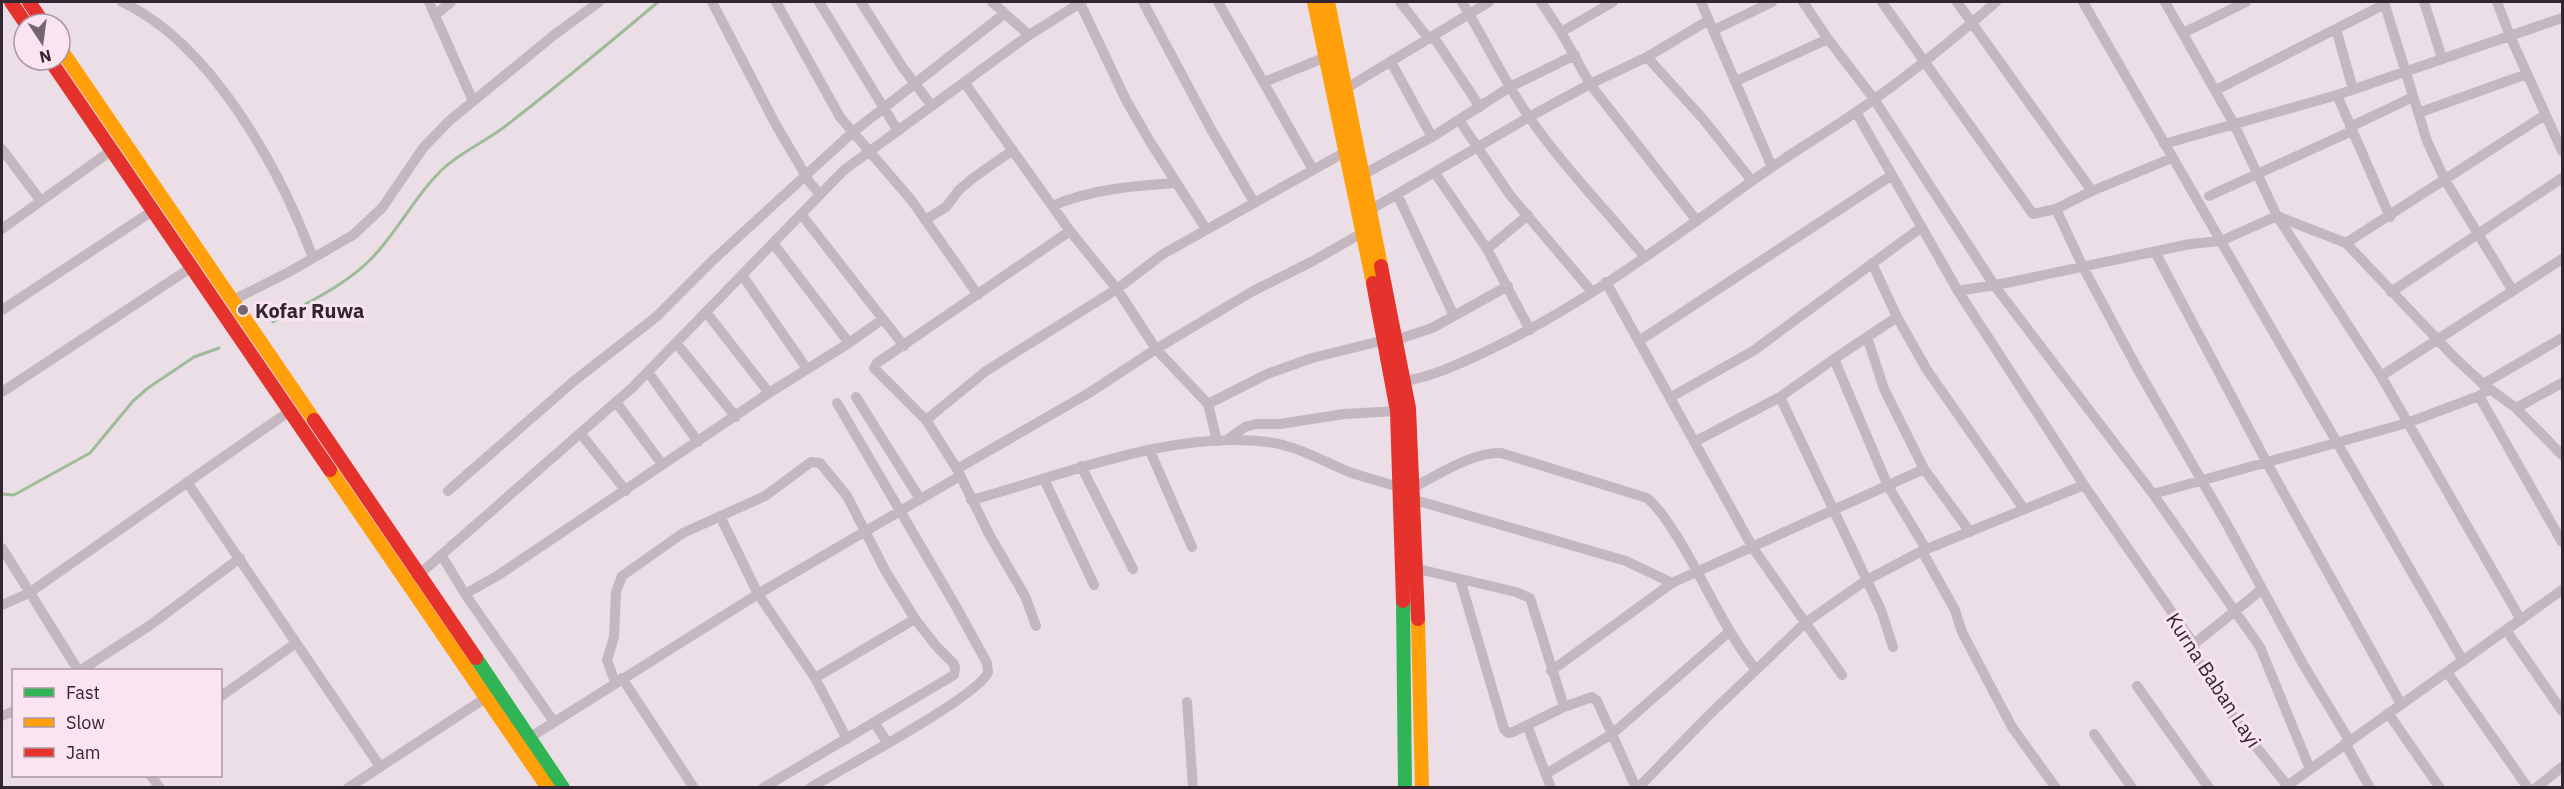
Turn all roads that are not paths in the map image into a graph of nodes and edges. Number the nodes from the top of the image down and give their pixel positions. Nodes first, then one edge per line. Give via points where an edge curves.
1 (122, 2) edge
2 (429, 2) edge
3 (451, 2) edge
4 (599, 2) edge
5 (712, 2) edge
6 (776, 2) edge
7 (819, 2) edge
8 (861, 2) edge
9 (992, 2) edge
10 (1081, 2) edge
11 (1143, 2) edge
12 (1218, 2) edge
13 (1314, 2) edge
14 (1328, 2) edge
15 (1400, 2) edge
16 (1462, 2) edge
17 (1489, 2) edge
18 (1541, 2) edge
19 (1613, 2) edge
20 (1701, 2) edge
21 (1772, 2) edge
22 (1803, 2) edge
23 (1882, 2) edge
24 (1957, 2) edge
25 (1996, 2) edge
26 (2084, 2) edge
27 (2165, 2) edge
28 (2246, 2) edge
29 (2424, 2) edge
30 (2497, 2) edge
31 (2385, 3) edge
32 (1469, 13) junction
33 (1004, 14) junction
34 (435, 15) junction
35 (2562, 18) edge
36 (1972, 23) junction
37 (1712, 25) junction
38 (2336, 29) junction
39 (1561, 32) junction
40 (2183, 33) junction
41 (1029, 35) junction
42 (2510, 36) junction
43 (1431, 38) junction
44 (1828, 39) junction
45 (1575, 55) junction
46 (1326, 57) junction
47 (1647, 57) junction
48 (2442, 58) junction
49 (1391, 62) junction
50 (1924, 63) junction
51 (72, 66) edge
52 (2406, 70) junction
53 (58, 72) edge
54 (2527, 74) junction
55 (1736, 81) junction
56 (964, 82) junction
57 (1264, 82) junction
58 (1590, 84) junction
59 (916, 85) junction
60 (1510, 87) junction
61 (1345, 89) junction
62 (2354, 89) junction
63 (2216, 90) junction
64 (2337, 95) junction
65 (2413, 98) junction
66 (1874, 99) junction
67 (473, 101) junction
68 (932, 106) junction
69 (1480, 107) junction
70 (884, 108) junction
71 (1856, 112) junction
72 (2418, 113) junction
73 (2545, 116) junction
74 (1529, 117) junction
75 (1459, 120) junction
76 (2235, 124) junction
77 (2351, 129) junction
78 (898, 131) junction
79 (853, 132) junction
80 (1432, 137) junction
81 (2164, 144) junction
82 (2, 148) edge
83 (1478, 149) junction
84 (112, 150) junction
85 (1013, 150) junction
86 (870, 151) junction
87 (1347, 151) junction
88 (2562, 151) edge
89 (2172, 158) junction
90 (1772, 167) junction
91 (1312, 168) junction
92 (2257, 172) junction
93 (1435, 173) junction
94 (1364, 174) junction
95 (804, 175) junction
96 (1892, 175) junction
97 (2562, 178) edge
98 (2445, 180) junction
99 (1752, 181) junction
100 (1176, 183) junction
101 (2092, 191) junction
102 (820, 194) junction
103 (1398, 196) junction
104 (2209, 196) dead end
105 (40, 200) junction
106 (1254, 202) junction
107 (1052, 206) junction
108 (2056, 209) junction
109 (154, 210) junction
110 (1370, 210) junction
111 (801, 214) junction
112 (1528, 214) junction
113 (2277, 216) junction
114 (2390, 217) junction
115 (925, 220) junction
116 (1697, 221) junction
117 (1922, 227) junction
118 (2, 229) edge
119 (1206, 229) junction
120 (1070, 231) junction
121 (1362, 233) junction
122 (2478, 235) junction
123 (2221, 241) junction
124 (773, 243) junction
125 (2346, 243) junction
126 (1487, 249) junction
127 (2155, 252) junction
128 (1644, 256) junction
129 (313, 258) junction
130 (2562, 259) edge
131 (1872, 263) junction
132 (192, 267) junction
133 (2083, 267) junction
134 (742, 275) junction
135 (1606, 282) junction
136 (1994, 285) junction
137 (1508, 286) junction
138 (1117, 289) junction
139 (1958, 291) junction
140 (2512, 291) junction
141 (1592, 292) junction
142 (2391, 292) junction
143 (978, 295) junction
144 (231, 302) junction
145 (2, 310) edge
146 (706, 312) junction
147 (1454, 316) junction
148 (1898, 317) junction
149 (883, 319) junction
150 (1530, 330) junction
151 (1867, 337) junction
152 (2437, 338) junction
153 (2562, 338) edge
154 (1390, 340) junction
155 (1639, 341) junction
156 (676, 343) junction
157 (849, 344) junction
158 (904, 346) junction
159 (1156, 349) junction
160 (1834, 358) junction
161 (807, 369) junction
162 (648, 372) junction
163 (2381, 376) junction
164 (1405, 381) junction
165 (2562, 383) edge
166 (2487, 387) junction
167 (2, 392) edge
168 (769, 393) junction
169 (2479, 396) junction
170 (856, 397) dead end
171 (1780, 397) junction
172 (1671, 398) junction
173 (616, 402) junction
174 (837, 403) dead end
175 (1208, 404) junction
176 (2516, 408) junction
177 (291, 410) junction
178 (1397, 411) junction
179 (736, 417) junction
180 (926, 420) junction
181 (2407, 423) junction
182 (1280, 424) junction
183 (581, 434) junction
184 (1223, 440) junction
185 (1696, 441) junction
186 (698, 442) junction
187 (2336, 443) junction
188 (1279, 445) junction
189 (1150, 451) junction
190 (2562, 455) edge
191 (2267, 463) junction
192 (663, 464) junction
193 (1081, 466) junction
194 (1924, 469) junction
195 (958, 472) junction
196 (1044, 478) junction
197 (2202, 481) junction
198 (187, 482) junction
199 (2084, 485) junction
200 (1888, 486) junction
201 (448, 491) dead end
202 (626, 491) junction
203 (1410, 491) junction
204 (2153, 494) junction
205 (920, 499) junction
206 (971, 500) junction
207 (2024, 509) junction
208 (1834, 511) junction
209 (901, 512) junction
210 (720, 516) junction
211 (1970, 532) junction
212 (865, 533) junction
213 (2562, 542) edge
214 (1192, 547) dead end
215 (2, 548) edge
216 (1753, 548) junction
217 (1924, 550) junction
218 (442, 556) junction
219 (240, 558) junction
220 (1133, 569) dead end
221 (1418, 569) junction
222 (1698, 571) junction
223 (415, 579) junction
224 (1460, 579) junction
225 (1865, 581) junction
226 (1672, 584) junction
227 (1094, 585) dead end
228 (2261, 590) junction
229 (2562, 590) edge
230 (29, 593) junction
231 (465, 594) junction
232 (758, 594) junction
233 (2, 605) edge
234 (2235, 611) junction
235 (915, 619) junction
236 (2521, 620) junction
237 (1805, 623) junction
238 (1036, 626) dead end
239 (2506, 630) junction
240 (1729, 632) junction
241 (296, 643) junction
242 (2194, 644) junction
243 (1893, 647) dead end
244 (2463, 661) junction
245 (78, 669) edge
246 (81, 669) edge
247 (1756, 670) junction
248 (1551, 671) junction
249 (2447, 672) junction
250 (1842, 675) dead end
251 (815, 678) junction
252 (619, 680) junction
253 (2137, 686) dead end
254 (222, 696) edge
255 (487, 697) junction
256 (1187, 702) dead end
257 (2401, 704) junction
258 (1564, 707) junction
259 (2562, 711) edge
260 (2388, 713) junction
261 (554, 722) junction
262 (874, 722) junction
263 (1527, 725) junction
264 (1612, 734) junction
265 (2094, 734) dead end
266 (529, 738) junction
267 (847, 739) junction
268 (887, 742) junction
269 (2347, 742) junction
270 (379, 765) junction
271 (2562, 767) edge
272 (2310, 769) junction
273 (1546, 774) junction
274 (2292, 784) edge
275 (348, 788) edge
276 (548, 788) edge
277 (563, 788) edge
278 (694, 788) edge
279 (763, 788) edge
280 (810, 788) edge
281 (1193, 788) edge
282 (1406, 788) edge
283 (1422, 788) edge
284 (1551, 788) edge
285 (1637, 788) edge
286 (2056, 788) edge
287 (2132, 788) edge
288 (2209, 788) edge
289 (2370, 788) edge
290 (2439, 788) edge
291 (2528, 788) edge
292 (2536, 788) edge

1 - 129 street via 158,22 179,40 249,125
2 - 34 street
3 - 34 street
4 - 67 street
5 - 95 street
6 - 79 street via 840,117
7 - 70 street
8 - 59 street
9 - 33 street
10 - 41 street
10 - 100 street via 1126,100
11 - 106 street
12 - 57 street
13 - 46 main road
14 - 61 main road
15 - 43 street
16 - 32 street
17 - 32 street
18 - 39 street
19 - 39 street
20 - 37 street
21 - 37 street
22 - 44 street
23 - 50 street
24 - 36 street
25 - 36 street
26 - 81 street
27 - 40 street
28 - 40 street
29 - 48 street
30 - 42 street
31 - 38 street
31 - 52 street
32 - 43 street
32 - 60 street
33 - 41 street
33 - 59 street
34 - 67 street
35 - 42 street
36 - 50 street
36 - 101 street
37 - 47 street
37 - 55 street
38 - 62 street
38 - 63 street
39 - 45 street
40 - 63 street
41 - 56 street
42 - 48 street
42 - 54 street
43 - 49 street
43 - 69 street
44 - 55 street
44 - 66 street
45 - 58 street
45 - 60 street
46 - 57 street
46 - 87 main road
47 - 58 street
47 - 99 street
48 - 52 street
49 - 61 street
49 - 80 street
50 - 66 street
50 - 108 street via 2030,212 2041,214
51 - 144 main road
52 - 62 street
52 - 65 street
53 - 84 main road
54 - 72 street
54 - 73 street
55 - 90 street
56 - 68 street
56 - 85 street
57 - 91 street
58 - 74 street
58 - 116 street
59 - 68 street
59 - 70 street
60 - 69 street
60 - 74 street
61 - 94 main road
62 - 64 street
63 - 76 street
64 - 76 street
64 - 77 street
65 - 72 street
65 - 77 street
66 - 71 street
66 - 136 street
67 - 129 street via 423,148 371,220
68 - 78 street
69 - 75 street
70 - 78 street
70 - 79 street
71 - 90 street
71 - 96 street, Kurna Baban Layi
72 - 98 street
73 - 88 street
73 - 98 street
74 - 83 street
74 - 128 street
75 - 80 street
75 - 83 street
76 - 81 street
76 - 92 street
77 - 92 street
77 - 114 street
78 - 86 street
79 - 86 street
79 - 95 street
80 - 94 street
81 - 89 street
82 - 105 street
83 - 93 street
83 - 112 street
84 - 105 street
84 - 109 main road
85 - 107 street
85 - 115 street
86 - 102 street
86 - 115 street
87 - 91 street
87 - 121 main road
89 - 101 street
89 - 123 street
90 - 99 street
91 - 106 street
92 - 104 street
92 - 113 street
93 - 103 street
93 - 126 street
94 - 110 main road
95 - 102 street
95 - 201 street via 656,317 574,381
96 - 117 street, Kurna Baban Layi
96 - 155 street
97 - 122 street
98 - 114 street
98 - 122 street
99 - 116 street
100 - 107 street via 1126,186 1077,196
100 - 119 street
101 - 108 street
102 - 111 street
103 - 110 street
103 - 147 street
105 - 118 street
106 - 119 street
107 - 120 street
108 - 133 street
109 - 132 main road
109 - 145 street
110 - 154 main road
111 - 124 street
111 - 149 street
112 - 126 street
112 - 141 street
113 - 123 street
113 - 125 street
113 - 163 street
114 - 125 street
115 - 143 street
116 - 128 street
117 - 131 street
117 - 139 street, Kurna Baban Layi
119 - 138 street via 1163,254
120 - 138 street
120 - 143 street
121 - 154 main road
121 - 159 street
122 - 140 street
122 - 142 street
123 - 127 street
123 - 187 street
124 - 134 street
124 - 157 street
125 - 142 street
126 - 137 street
127 - 133 street
127 - 191 street
128 - 135 street
129 - 144 street
130 - 140 street
131 - 148 street
131 - 172 street via 1753,351
132 - 167 street
132 - 177 main road
133 - 136 street
133 - 197 street
134 - 146 street
134 - 161 street
135 - 141 street
135 - 155 street
136 - 139 street
136 - 204 street
137 - 147 street
137 - 150 street
138 - 159 street
138 - 180 street via 986,371
139 - 199 street, Kurna Baban Layi
140 - 152 street
141 - 150 street
142 - 152 street
143 - 158 street
144 - 223 main road
146 - 156 street
146 - 168 street
147 - 154 street via 1432,328
148 - 151 street
148 - 207 street via 1928,370
149 - 157 street
149 - 158 street
150 - 164 street via 1430,377
151 - 160 street
151 - 194 street via 1884,389
152 - 163 street
152 - 166 street
153 - 166 street
154 - 164 main road
154 - 175 street via 1312,358 1267,374
154 - 178 main road
155 - 172 street
156 - 162 street
156 - 179 street
157 - 161 street
158 - 180 street via 874,369
159 - 175 street
159 - 195 street
160 - 171 street
160 - 200 street
161 - 168 street
162 - 173 street
162 - 186 street
163 - 181 street
164 - 203 main road
165 - 176 street
166 - 169 street
166 - 176 street
168 - 179 street
169 - 181 street
169 - 213 street
170 - 205 street
171 - 185 street
171 - 208 street
172 - 185 street
173 - 183 street
173 - 192 street
174 - 209 street
175 - 184 street
176 - 190 street
177 - 198 street
177 - 223 main road
178 - 182 street
178 - 203 main road
179 - 186 street
180 - 195 street
181 - 187 street
181 - 236 street
182 - 184 street via 1245,427
182 - 188 street
183 - 202 street
183 - 218 street
184 - 188 street
184 - 189 street
185 - 216 street
186 - 192 street
187 - 191 street
187 - 244 street
188 - 203 street
189 - 193 street
189 - 214 street
191 - 197 street
191 - 257 street
192 - 202 street
193 - 196 street
193 - 220 street
194 - 200 street
194 - 211 street
195 - 205 street
195 - 206 street
196 - 206 street
196 - 227 street
197 - 204 street
197 - 228 street
198 - 219 street
198 - 230 street
199 - 207 street
199 - 242 street, Kurna Baban Layi
200 - 208 street
200 - 217 street
202 - 231 street
203 - 221 main road
203 - 222 street via 1472,459 1501,453 1647,498 1658,507
203 - 226 street via 1626,561
203 - 282 main road
204 - 234 street
205 - 209 street
206 - 238 street via 1025,596
207 - 211 street
208 - 216 street
208 - 225 street
209 - 212 street
209 - 268 street via 987,663 988,672 980,684 962,697
210 - 212 street via 765,496 816,461 846,496
210 - 232 street
210 - 252 street via 683,533 622,576 616,592 614,637 607,660
211 - 217 street
212 - 232 street
212 - 235 street
215 - 230 street
216 - 222 street
216 - 237 street
217 - 225 street
217 - 286 street via 2012,727
218 - 223 street
218 - 231 street
219 - 241 street
219 - 246 street via 149,627
221 - 224 street
221 - 283 main road
222 - 226 street
222 - 240 street
223 - 255 main road
223 - 266 main road
224 - 248 street via 1530,598
224 - 263 street via 1504,729 1508,733
225 - 237 street
225 - 243 street via 1881,610
226 - 248 street
228 - 234 street
228 - 269 street
229 - 236 street, Kurna Baban Layi
230 - 233 street
230 - 245 street
231 - 261 street
232 - 251 street
232 - 252 street
234 - 242 street
234 - 272 street via 2266,659
235 - 251 street
235 - 262 street via 956,671
236 - 239 street, Kurna Baban Layi
237 - 247 street
237 - 250 street
239 - 244 street, Kurna Baban Layi
239 - 259 street
240 - 247 street
240 - 264 street
241 - 254 street
241 - 270 street
242 - 274 street, Kurna Baban Layi via 2195,656 2241,728
244 - 249 street, Kurna Baban Layi
247 - 285 street
248 - 258 street
249 - 257 street, Kurna Baban Layi
249 - 291 street
251 - 267 street
252 - 261 street
252 - 278 street
253 - 288 street
255 - 270 street
255 - 276 main road
256 - 281 street
257 - 260 street, Kurna Baban Layi
258 - 263 street
258 - 264 street via 1595,699
260 - 269 street, Kurna Baban Layi
260 - 290 street
261 - 266 street
262 - 267 street
262 - 268 street
263 - 273 street
264 - 273 street
264 - 285 street
265 - 287 street
266 - 277 main road
267 - 279 street
268 - 280 street
269 - 272 street, Kurna Baban Layi
269 - 289 street
270 - 275 street
271 - 292 street
272 - 274 street, Kurna Baban Layi
273 - 284 street

